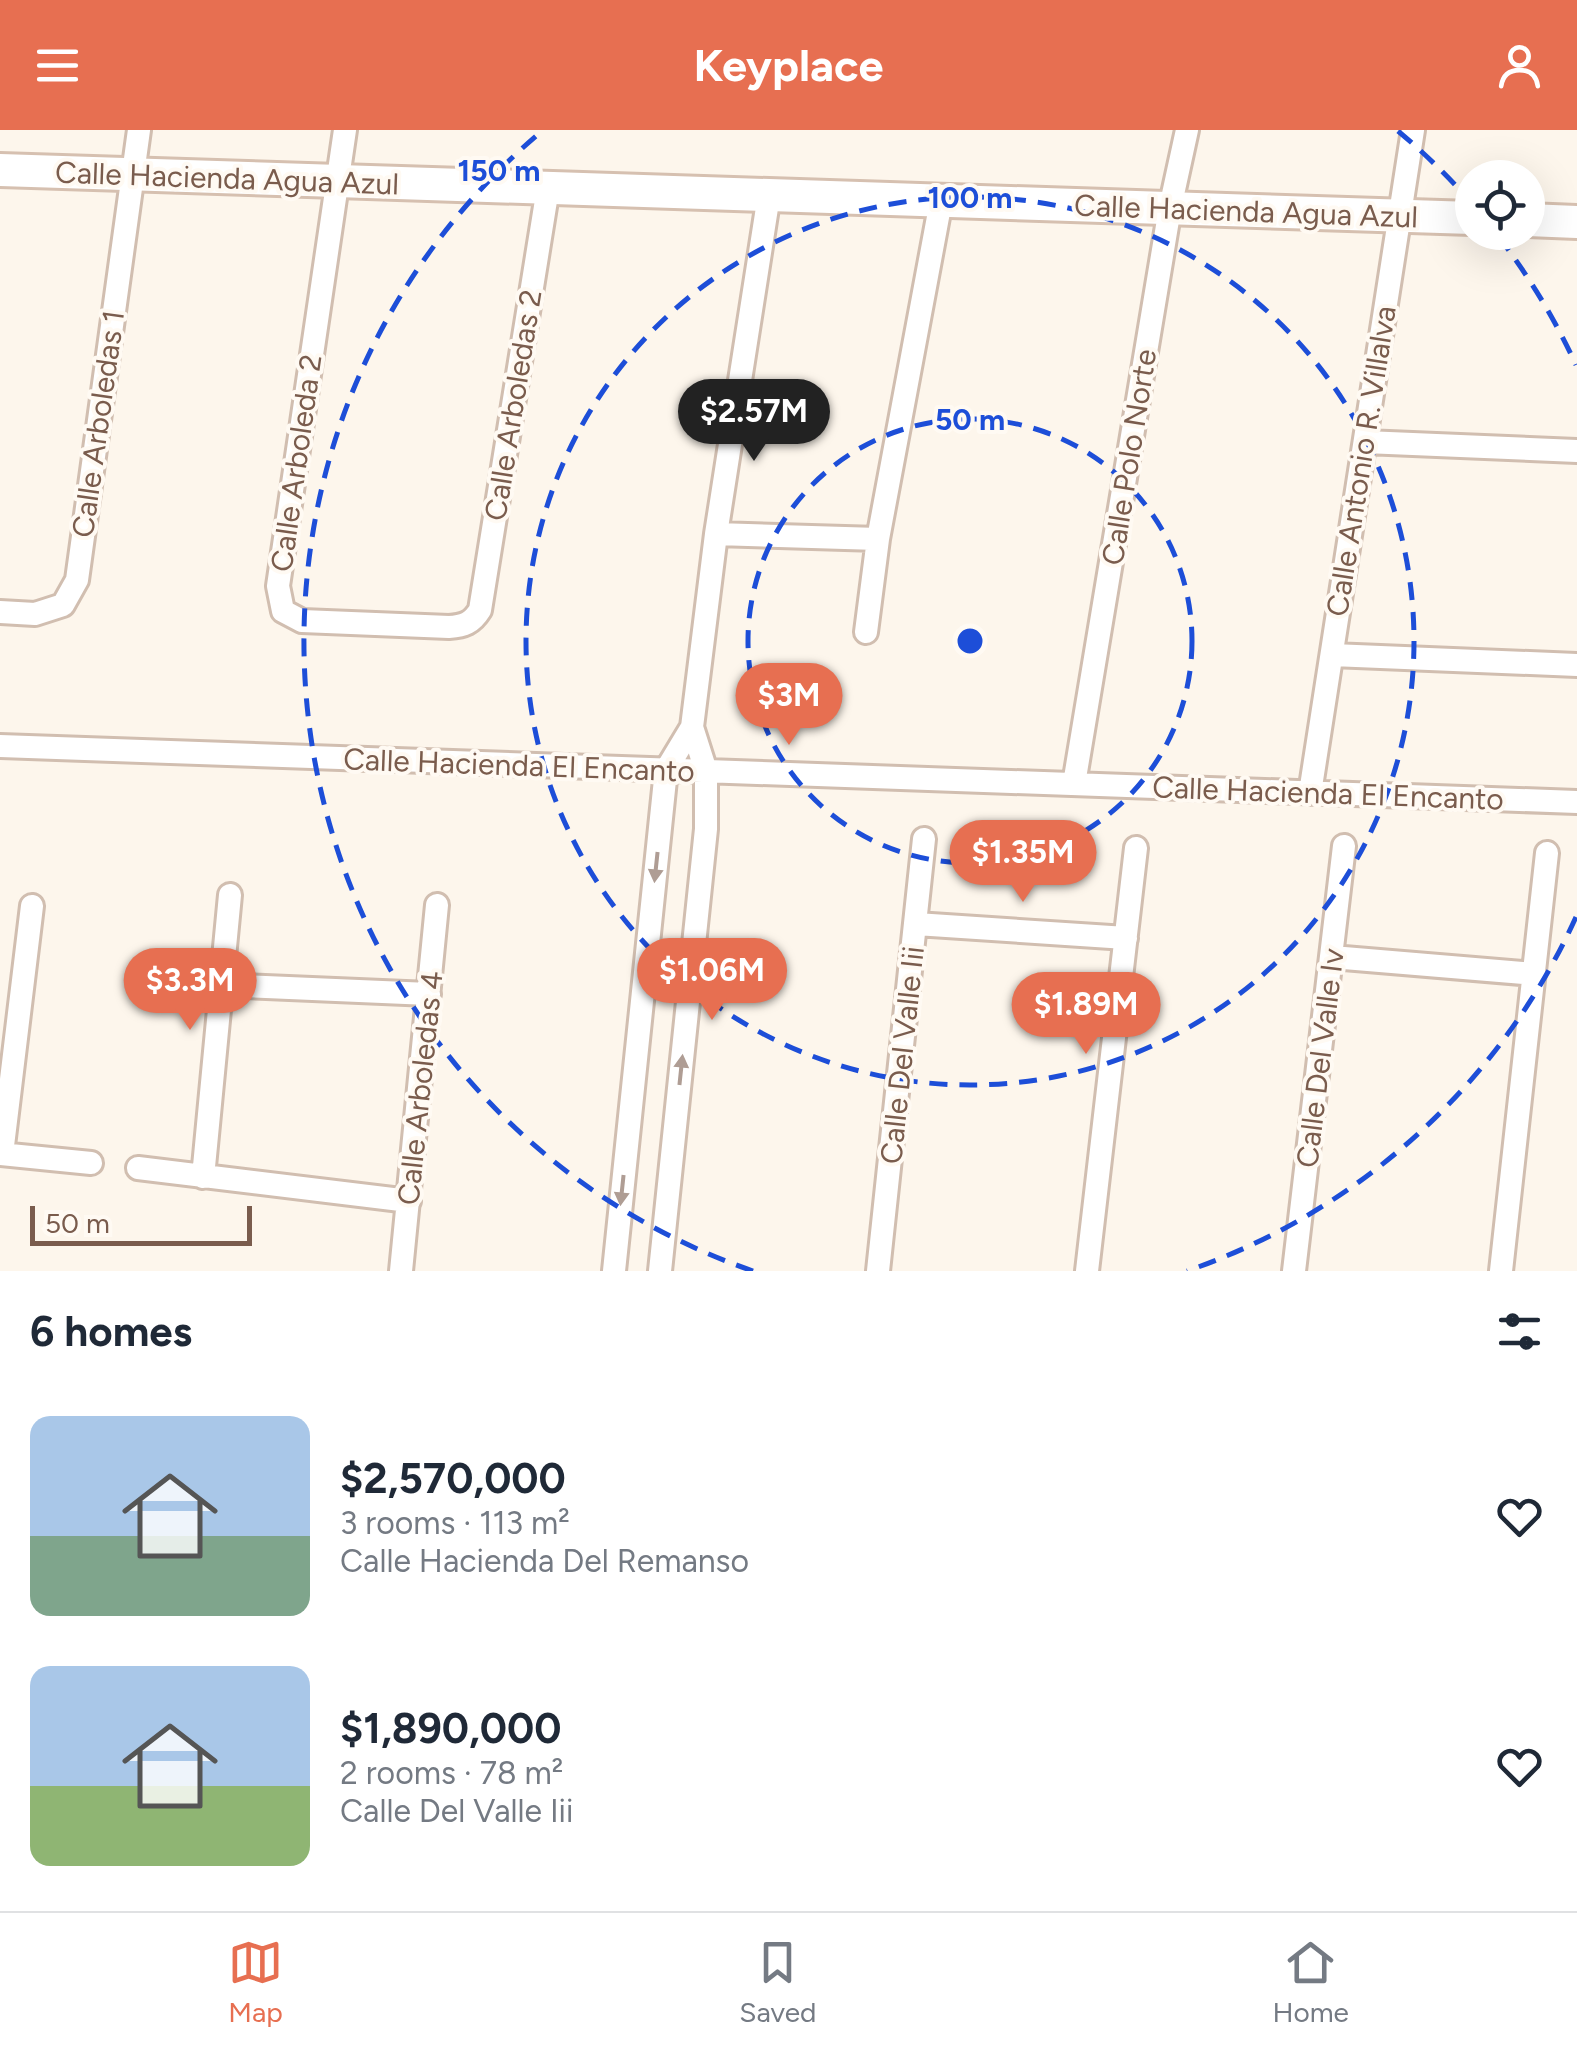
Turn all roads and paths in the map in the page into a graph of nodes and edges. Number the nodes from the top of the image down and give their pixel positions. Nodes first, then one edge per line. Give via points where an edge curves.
1 (138, 130) edge
2 (345, 130) edge
3 (1186, 130) edge
4 (1413, 130) edge
5 (0, 170) edge
6 (131, 175) junction
7 (335, 181) junction
8 (548, 188) junction
9 (769, 195) junction
10 (941, 201) junction
11 (1170, 208) junction
12 (1398, 216) junction
13 (1455, 218) edge
14 (1545, 221) edge
15 (1577, 222) edge
16 (1364, 442) junction
17 (1577, 451) edge
18 (716, 534) junction
19 (878, 539) junction
20 (0, 612) edge
21 (474, 620) joint
22 (866, 632) dead end
23 (1332, 656) junction
24 (1577, 664) edge
25 (692, 727) junction
26 (0, 746) edge
27 (666, 770) junction
28 (706, 771) junction
29 (1074, 784) junction
30 (1310, 793) junction
31 (1577, 802) edge
32 (924, 840) dead end
33 (1344, 846) dead end
34 (1136, 848) dead end
35 (1548, 853) dead end
36 (230, 894) dead end
37 (32, 906) dead end
38 (437, 906) dead end
39 (916, 924) junction
40 (1126, 938) junction
41 (1332, 956) junction
42 (1534, 974) junction
43 (10, 981) edge
44 (221, 985) junction
45 (429, 994) junction
46 (1, 1154) edge
47 (91, 1163) dead end
48 (138, 1168) dead end
49 (204, 1177) junction
50 (409, 1201) junction
51 (401, 1271) edge
52 (614, 1271) edge
53 (660, 1271) edge
54 (878, 1271) edge
55 (1087, 1271) edge
56 (1294, 1271) edge
57 (1501, 1271) edge

1 - 6 street
2 - 7 street, Calle Arboleda 2
3 - 11 street, Calle Polo Norte
4 - 12 street, Calle Antonio R. Villalva
5 - 6 street, Calle Hacienda Agua Azul
6 - 7 street, Calle Hacienda Agua Azul
6 - 20 street, Calle Arboledas 1 via 77,580 63,605 34,614
7 - 8 street, Calle Hacienda Agua Azul
7 - 21 street, Calle Arboleda 2 via 279,599 292,616 322,624 448,628
8 - 9 street, Calle Hacienda Agua Azul
8 - 21 street, Calle Arboledas 2
9 - 10 street, Calle Hacienda Agua Azul
9 - 18 street
10 - 11 street, Calle Hacienda Agua Azul
10 - 19 street
11 - 12 street, Calle Hacienda Agua Azul
11 - 29 street, Calle Polo Norte
12 - 13 street, Calle Hacienda Agua Azul
12 - 16 street, Calle Antonio R. Villalva
14 - 15 street
16 - 17 street
16 - 23 street, Calle Antonio R. Villalva
18 - 19 street
18 - 25 street
19 - 22 street
23 - 24 street
23 - 30 street, Calle Antonio R. Villalva
25 - 27 street
25 - 28 street
26 - 27 street, Calle Hacienda El Encanto
27 - 28 street, Calle Hacienda El Encanto
27 -> 52 street
28 - 29 street, Calle Hacienda El Encanto
53 -> 28 street via 706,829
29 - 30 street, Calle Hacienda El Encanto
30 - 31 street, Calle Hacienda El Encanto
32 - 39 street, Calle Del Valle Iii
33 - 41 street, Calle Del Valle Iv
34 - 40 street
35 - 42 street
36 - 44 street
37 - 43 street
38 - 45 street, Calle Arboledas 4
39 - 40 street
39 - 54 street, Calle Del Valle Iii
40 - 55 street
41 - 42 street
41 - 56 street, Calle Del Valle Iv
42 - 57 street
43 - 46 street
44 - 45 street
44 - 49 street
45 - 50 street, Calle Arboledas 4
46 - 47 street
48 - 49 street
49 - 50 street
50 - 51 street, Calle Arboledas 4

